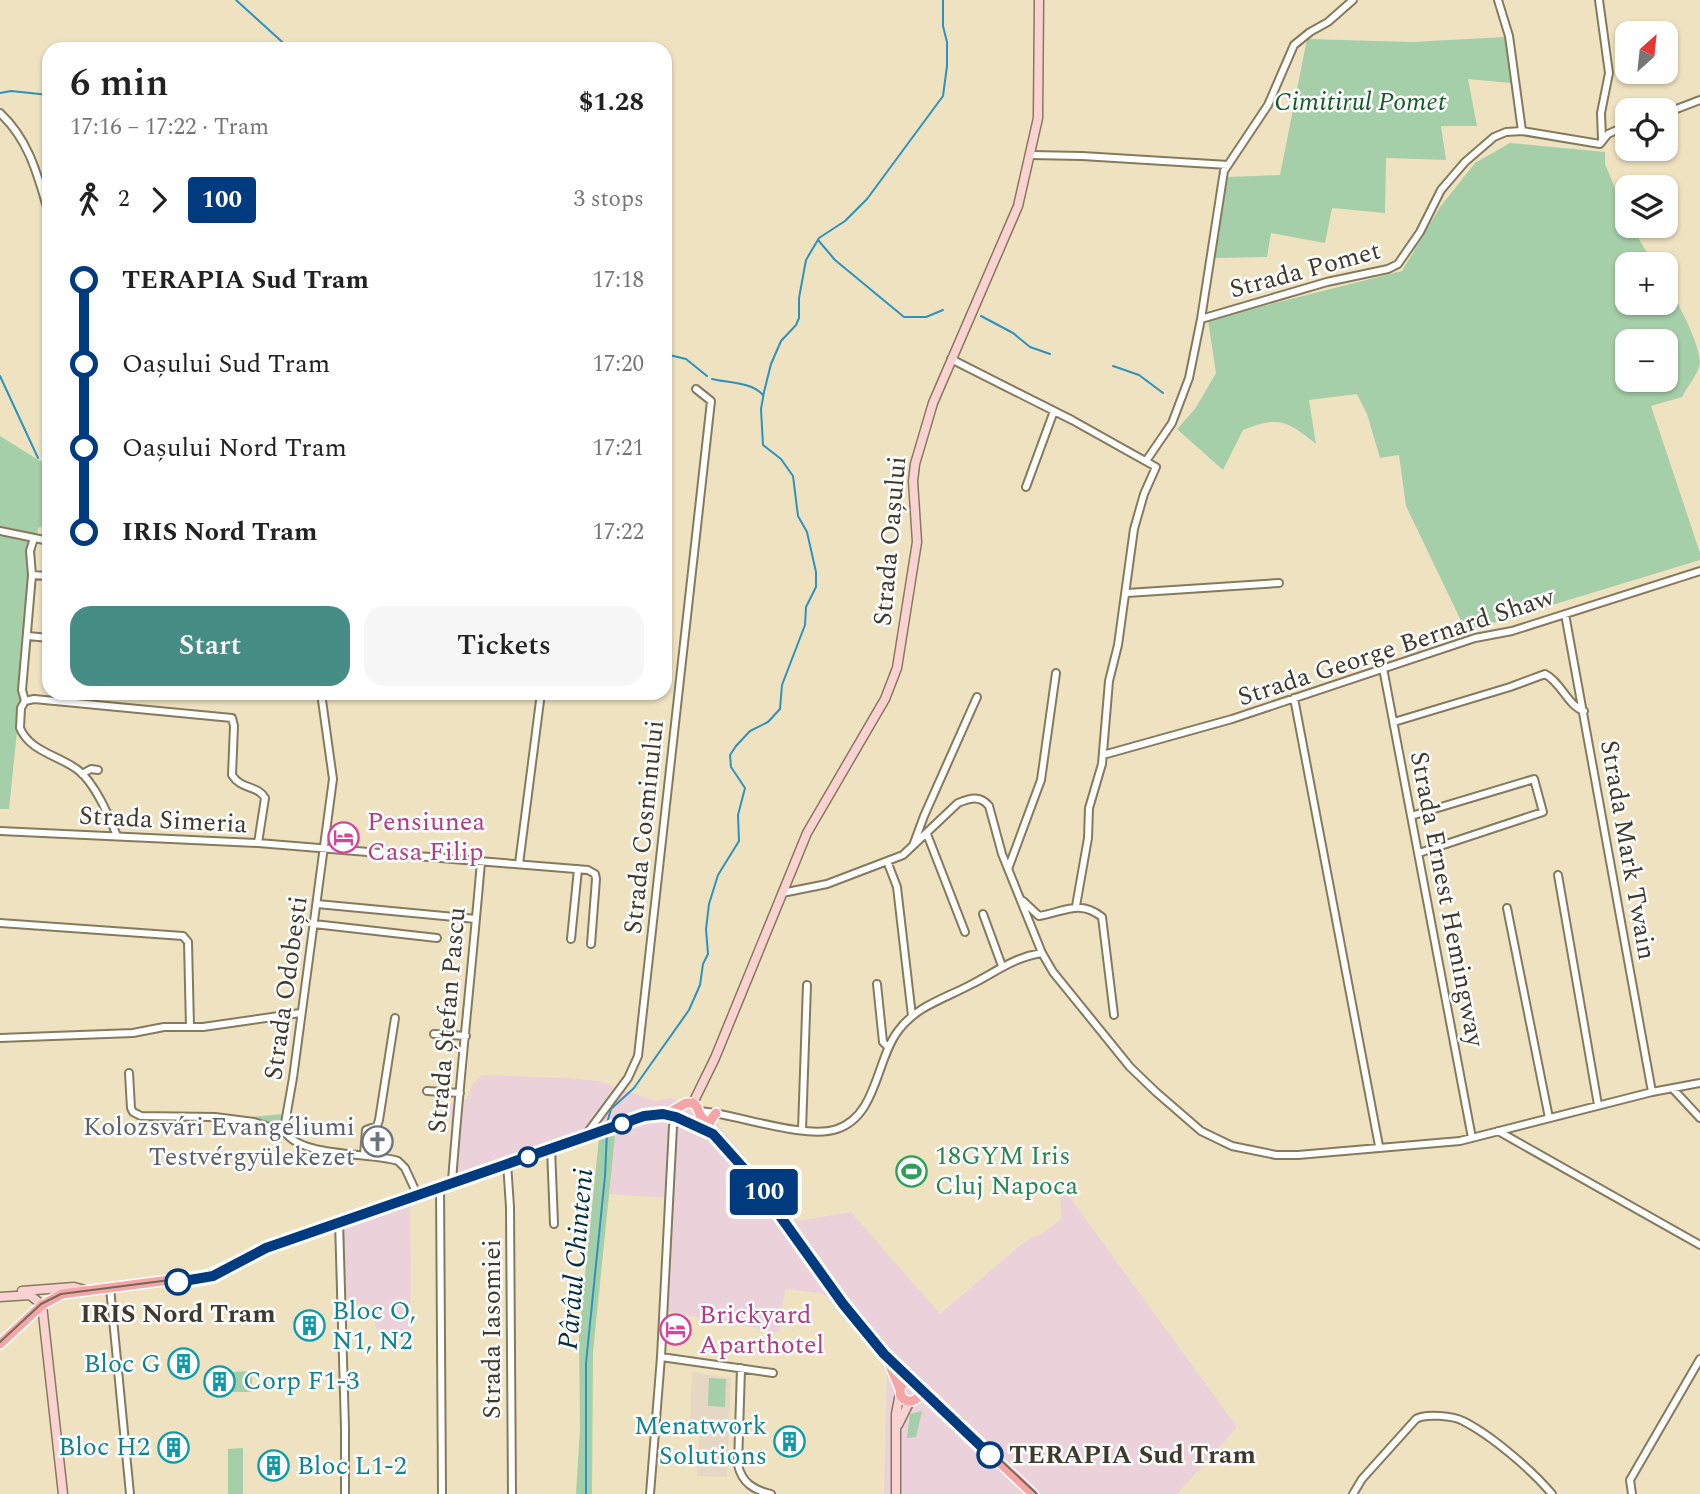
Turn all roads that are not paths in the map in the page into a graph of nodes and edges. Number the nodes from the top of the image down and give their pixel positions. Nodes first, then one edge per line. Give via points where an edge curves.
1 (1040, 0) edge
2 (1353, 0) edge
3 (1498, 0) edge
4 (1599, 0) edge
5 (1700, 100) edge
6 (1678, 108) edge
7 (0, 113) edge
8 (1615, 129) edge
9 (1522, 131) junction
10 (1602, 140) junction
11 (1030, 155) junction
12 (1228, 164) junction
13 (42, 190) edge
14 (1201, 319) junction
15 (951, 359) junction
16 (696, 388) dead end
17 (1054, 411) junction
18 (1146, 461) junction
19 (1026, 487) dead end
20 (0, 530) edge
21 (34, 538) junction
22 (42, 540) edge
23 (1700, 571) edge
24 (32, 575) junction
25 (42, 576) edge
26 (1279, 583) dead end
27 (1127, 593) junction
28 (1565, 614) junction
29 (28, 636) junction
30 (42, 637) edge
31 (1383, 668) junction
32 (1056, 673) dead end
33 (977, 697) dead end
34 (1294, 698) junction
35 (42, 700) edge
36 (44, 700) edge
37 (322, 700) edge
38 (540, 700) edge
39 (25, 701) junction
40 (1584, 711) junction
41 (1394, 722) junction
42 (1103, 755) junction
43 (98, 770) dead end
44 (82, 774) junction
45 (1411, 816) junction
46 (0, 831) edge
47 (926, 834) junction
48 (117, 836) junction
49 (258, 843) junction
50 (913, 846) junction
51 (325, 850) junction
52 (1419, 853) junction
53 (887, 861) junction
54 (481, 862) junction
55 (519, 864) junction
56 (578, 869) junction
57 (1008, 869) junction
58 (1558, 875) dead end
59 (782, 893) junction
60 (1023, 900) junction
61 (317, 904) junction
62 (1076, 906) junction
63 (1507, 908) dead end
64 (983, 914) dead end
65 (476, 919) junction
66 (0, 923) edge
67 (314, 924) junction
68 (965, 932) dead end
69 (437, 938) dead end
70 (571, 939) dead end
71 (591, 944) dead end
72 (1042, 953) junction
73 (1002, 966) junction
74 (877, 984) dead end
75 (807, 985) dead end
76 (300, 1013) junction
77 (1114, 1015) dead end
78 (912, 1016) junction
79 (395, 1018) dead end
80 (190, 1027) junction
81 (434, 1034) dead end
82 (466, 1036) junction
83 (0, 1038) edge
84 (887, 1046) junction
85 (129, 1073) dead end
86 (1700, 1083) edge
87 (1673, 1089) junction
88 (427, 1091) dead end
89 (460, 1093) junction
90 (1652, 1093) junction
91 (693, 1103) junction
92 (1598, 1105) junction
93 (681, 1106) junction
94 (716, 1113) junction
95 (667, 1114) junction
96 (698, 1117) junction
97 (680, 1118) junction
98 (1549, 1118) junction
99 (1700, 1118) edge
100 (711, 1129) junction
101 (802, 1130) junction
102 (1498, 1131) junction
103 (284, 1132) junction
104 (589, 1134) junction
105 (1472, 1138) junction
106 (1379, 1146) junction
107 (551, 1148) junction
108 (364, 1155) junction
109 (507, 1163) junction
110 (452, 1181) junction
111 (440, 1186) junction
112 (417, 1194) junction
113 (339, 1221) junction
114 (554, 1224) dead end
115 (1700, 1245) edge
116 (110, 1288) junction
117 (39, 1289) junction
118 (88, 1290) junction
119 (13, 1295) junction
120 (0, 1297) edge
121 (46, 1302) junction
122 (0, 1344) edge
123 (884, 1353) junction
124 (660, 1357) junction
125 (1700, 1359) edge
126 (741, 1368) junction
127 (774, 1373) dead end
128 (916, 1384) junction
129 (900, 1391) junction
130 (912, 1400) junction
131 (941, 1407) junction
132 (897, 1427) junction
133 (63, 1494) edge
134 (130, 1494) edge
135 (345, 1494) edge
136 (442, 1494) edge
137 (512, 1494) edge
138 (650, 1494) edge
139 (771, 1494) edge
140 (896, 1494) edge
141 (1033, 1494) edge
142 (1353, 1494) edge
143 (1552, 1494) edge
144 (1632, 1494) edge

1 - 11 main road, Strada Oașului via 1040,99
2 - 12 street, Strada Pomet via 1294,46 1268,105
3 - 9 street via 1509,37
4 - 10 street via 1609,73 1601,113
5 - 6 street
7 - 13 street via 19,133
8 - 10 street
9 - 10 street, Strada Pomet via 1601,144
9 - 14 street, Strada Pomet via 1494,137 1465,162 1441,190 1415,241 1393,267
11 - 12 street
11 - 15 main road, Strada Oașului via 1013,221
12 - 14 street, Strada Pomet
14 - 18 street, Strada Pomet via 1181,403
15 - 17 street
15 - 59 main road, Strada Oașului via 915,464 916,541 897,668 885,699 807,833
16 - 104 street, Strada Cosminului via 711,401 638,1056
17 - 18 street
17 - 19 street
18 - 27 street via 1156,467 1134,529
20 - 21 street
21 - 22 street
21 - 24 street
23 - 28 street, Strada George Bernard Shaw
24 - 25 street
24 - 29 street
26 - 27 street
27 - 42 street via 1109,681
28 - 31 street, Strada George Bernard Shaw
28 - 40 street, Strada Mark Twain
29 - 30 street
29 - 39 street
31 - 34 street, Strada George Bernard Shaw
31 - 41 street, Strada Ernest Hemingway
32 - 57 street via 1041,780
33 - 50 street
34 - 42 street, Strada George Bernard Shaw
34 - 106 street
35 - 39 street
36 - 49 street via 232,718 232,775 265,798
37 - 51 street, Strada Odobești via 333,779
38 - 55 street
39 - 44 street via 22,733
40 - 41 street via 1545,674
40 - 90 street, Strada Mark Twain
41 - 45 street, Strada Ernest Hemingway
42 - 62 street via 1089,808
43 - 44 street
44 - 48 street
45 - 52 street, Strada Ernest Hemingway
45 - 52 street via 1534,779 1543,812
46 - 48 street, Strada Simeria
47 - 50 street
47 - 57 street via 958,803 970,798 984,801
47 - 68 street
48 - 49 street, Strada Simeria
49 - 51 street, Strada Simeria
50 - 53 street
51 - 54 street, Strada Simeria
51 - 61 street, Strada Odobești
52 - 105 street, Strada Ernest Hemingway
53 - 59 street via 827,884
53 - 78 street via 897,887
54 - 55 street, Strada Simeria
54 - 65 street, Strada Ștefan Pascu
55 - 56 street, Strada Simeria
56 - 70 street
56 - 71 street via 592,872 596,879
57 - 60 street
58 - 92 street
59 - 91 main road, Strada Oașului
60 - 62 street via 1039,916
60 - 72 street
61 - 65 street
61 - 67 street, Strada Odobești
62 - 77 street via 1102,917
63 - 98 street
64 - 73 street
65 - 82 street, Strada Ștefan Pascu
66 - 80 street via 183,936 188,942
67 - 69 street
67 - 76 street, Strada Odobești
72 - 73 street
72 - 106 street via 1130,1067 1201,1131 1232,1146 1276,1155
73 - 78 street
74 - 84 street
75 - 101 street
76 - 80 street
76 - 103 street, Strada Odobești
78 - 84 street
79 - 108 street via 379,1120 377,1126 366,1130
80 - 83 street
81 - 82 street
82 - 89 street, Strada Ștefan Pascu
84 - 101 street via 872,1091 858,1114 837,1129
85 - 103 street via 131,1108 141,1116 215,1117
86 - 87 street
87 - 90 street
87 - 99 street
88 - 89 street
89 - 110 street, Strada Ștefan Pascu
90 - 92 street
91 - 93 main road
91 - 96 main road
92 - 98 street
93 - 95 main road
93 - 97 main road
94 - 96 street
94 - 100 main road
94 - 101 street
95 - 97 main road
95 - 104 main road via 651,1114
96 - 97 main road
96 - 100 main road
97 - 124 street via 673,1126
98 - 102 street
100 - 123 main road via 770,1197
102 - 105 street
102 - 115 street
103 - 108 street via 311,1148
104 - 107 main road
105 - 106 street
107 - 109 main road
107 - 114 street
108 - 112 street via 402,1163
109 - 110 main road
109 - 137 street, Strada Iasomiei
110 - 111 main road
111 - 112 main road
111 - 136 street
112 - 113 main road
113 - 116 main road via 265,1247 201,1277
113 - 135 street
116 - 118 main road
116 - 134 street
117 - 118 main road
117 - 119 main road
117 - 121 main road via 47,1294
118 - 121 main road
119 - 120 main road
119 - 121 main road via 31,1295
121 - 122 main road
121 - 133 main road
123 - 128 main road
123 - 129 main road
124 - 126 street
124 - 138 street
125 - 144 street via 1630,1480
126 - 127 street
126 - 139 street via 740,1474 747,1484
128 - 129 main road via 905,1382
128 - 130 main road via 919,1392
128 - 131 main road
129 - 130 main road via 903,1398
129 - 132 main road
130 - 131 main road
130 - 132 main road
131 - 141 main road
132 - 140 main road
142 - 143 street via 1416,1419 1425,1415 1462,1420

